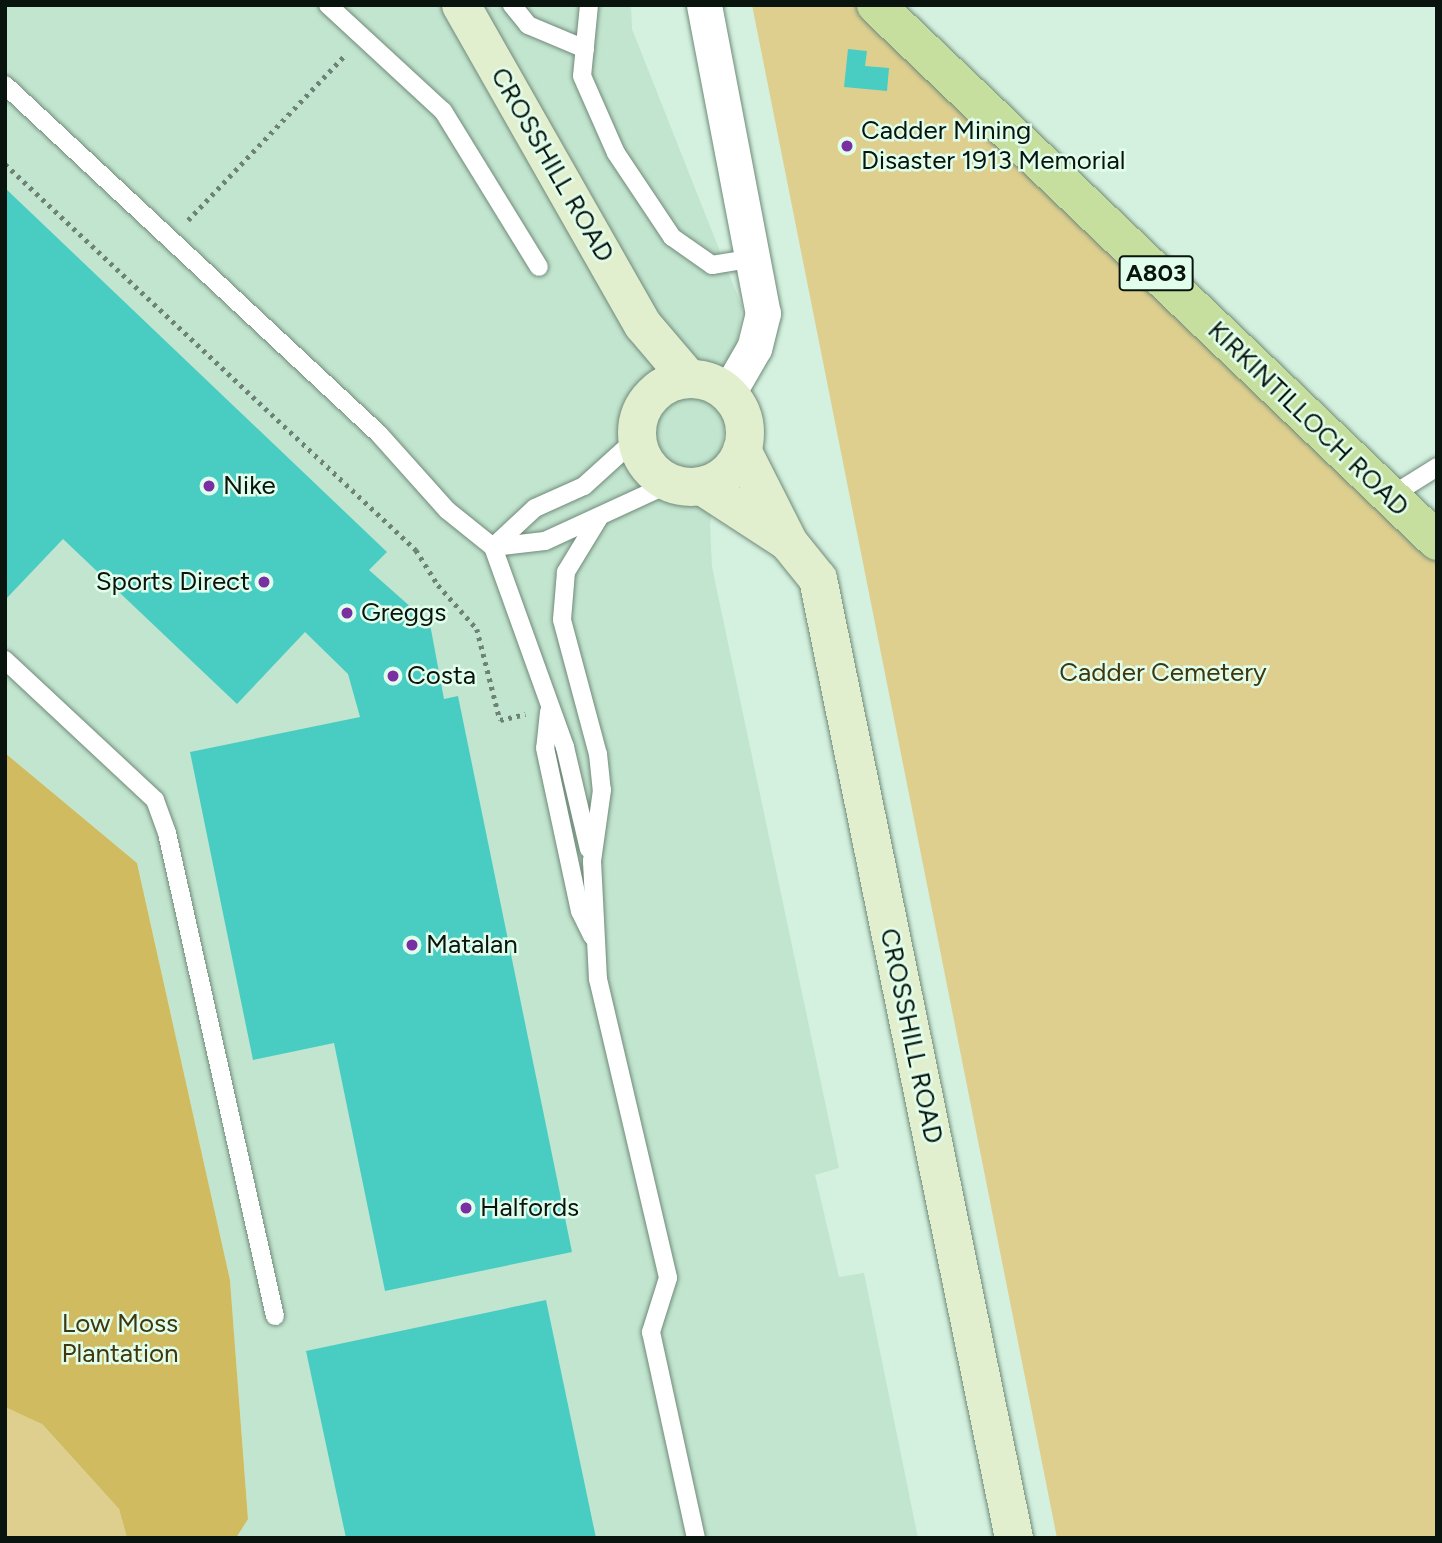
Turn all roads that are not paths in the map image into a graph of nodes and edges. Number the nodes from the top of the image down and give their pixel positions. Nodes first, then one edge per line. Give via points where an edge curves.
1 (328, 5) edge
2 (461, 5) edge
3 (512, 5) edge
4 (589, 5) edge
5 (704, 5) edge
6 (876, 5) edge
7 (585, 49) junction
8 (5, 85) edge
9 (755, 258) junction
10 (539, 267) dead end
11 (643, 325) junction
12 (689, 379) junction
13 (728, 393) junction
14 (652, 395) junction
15 (637, 438) junction
16 (742, 450) junction
17 (1437, 467) edge
18 (686, 484) junction
19 (1390, 497) junction
20 (600, 516) junction
21 (1437, 541) edge
22 (789, 543) junction
23 (493, 547) junction
24 (5, 660) edge
25 (549, 708) junction
26 (592, 861) junction
27 (595, 941) junction
28 (275, 1316) dead end
29 (696, 1538) edge
30 (1014, 1538) edge

1 - 10 lane via 443,111
2 - 11 main road, CROSSHILL ROAD
3 - 7 lane via 528,25
4 - 7 lane
5 - 9 street
6 - 19 main road, KIRKINTILLOCH ROAD / A803
7 - 9 lane via 582,76 616,153 672,237 712,265
8 - 23 lane via 379,434 447,510
9 - 13 street via 763,313 754,348
11 - 12 main road, CROSSHILL ROAD
11 - 14 main road, CROSSHILL ROAD
12 - 13 main road via 703,380
12 - 14 main road
13 - 16 main road via 740,410 745,430
14 - 15 main road via 640,415
15 - 18 main road via 648,465
15 - 23 lane via 584,485 535,509
16 - 18 main road via 719,479
16 - 22 main road, CROSSHILL ROAD
17 - 19 lane
18 - 20 lane
18 - 22 main road, CROSSHILL ROAD
19 - 21 main road, KIRKINTILLOCH ROAD / A803
20 - 23 lane via 545,541
20 - 26 lane via 566,572 562,620 598,754 602,790
22 - 30 main road, CROSSHILL ROAD via 818,579
23 - 25 lane
24 - 28 lane via 155,800 167,833
25 - 26 lane via 565,747
25 - 27 lane via 545,748 580,911
26 - 27 lane
27 - 29 lane via 598,979 668,1278 651,1332

